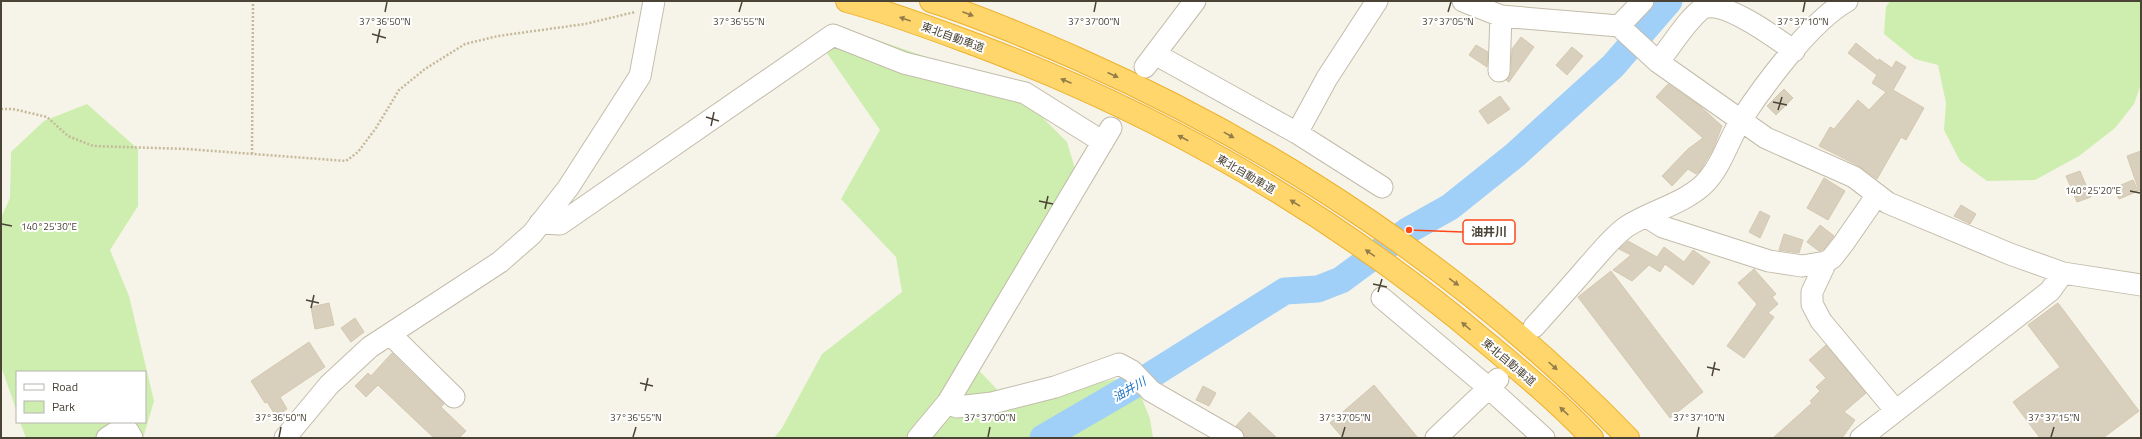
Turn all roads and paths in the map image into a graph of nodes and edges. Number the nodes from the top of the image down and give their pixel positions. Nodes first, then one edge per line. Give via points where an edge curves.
1 (254, 1) edge
2 (847, 1) edge
3 (931, 1) edge
4 (1195, 1) edge
5 (1377, 1) edge
6 (1463, 1) edge
7 (1643, 1) edge
8 (1847, 1) edge
9 (654, 4) edge
10 (1501, 16) junction
11 (1624, 32) junction
12 (1794, 51) junction
13 (1655, 60) junction
14 (1499, 71) dead end
15 (1, 109) edge
16 (1741, 120) junction
17 (1297, 134) junction
18 (252, 154) junction
19 (1382, 187) dead end
20 (1877, 195) junction
21 (1646, 217) junction
22 (540, 223) junction
23 (1826, 262) junction
24 (2063, 273) junction
25 (2141, 285) edge
26 (1382, 298) dead end
27 (1534, 327) dead end
28 (390, 334) junction
29 (1494, 384) junction
30 (454, 397) dead end
31 (948, 402) junction
32 (1896, 411) junction
33 (107, 438) edge
34 (132, 438) edge
35 (285, 438) edge
36 (918, 438) edge
37 (1233, 438) edge
38 (1436, 438) edge
39 (1544, 438) edge
40 (1592, 438) edge
41 (1628, 438) edge
42 (1861, 438) edge

1 - 18 path
40 -> 2 highway, 東北自動車道 via 1534,383 1461,321 1328,224 1255,178 1186,139 1079,87 934,29
3 -> 41 highway via 1024,36 1147,91 1268,156 1354,209 1475,298 1595,404
4 - 17 street via 1150,60
5 - 17 street via 1327,78
6 - 10 street
7 - 11 street
8 - 12 street via 1833,8
9 - 18 path via 585,24 498,36 465,44 425,69 400,90 372,134 358,152 346,161
9 - 22 street via 640,76 568,188
10 - 11 street
10 - 14 street
11 - 13 street
12 - 13 street via 1735,10 1713,6 1704,7 1695,15
12 - 16 street
13 - 16 street
15 - 18 path via 13,109 47,117 68,136 93,146
16 - 20 street via 1766,138 1854,177
16 - 21 street via 1703,185 1688,197
17 - 19 street
20 - 23 street via 1843,244
20 - 24 street via 1906,212
21 - 23 street via 1663,227 1769,261 1792,266
21 - 27 street via 1626,228 1607,245
22 - 28 street via 532,234 500,262
22 - 31 street via 560,224 833,36 904,63 1025,93 1107,135
23 - 32 street via 1812,292 1812,304 1821,321
24 - 25 street
24 - 32 street via 2050,291
26 - 29 street
28 - 30 street
28 - 35 street via 370,347 329,385
29 - 38 street
29 - 39 street
31 - 36 street
31 - 37 street via 957,407 992,403 1055,388 1119,364 1132,371 1151,391
32 - 42 street
33 - 34 street via 121,429 128,431

